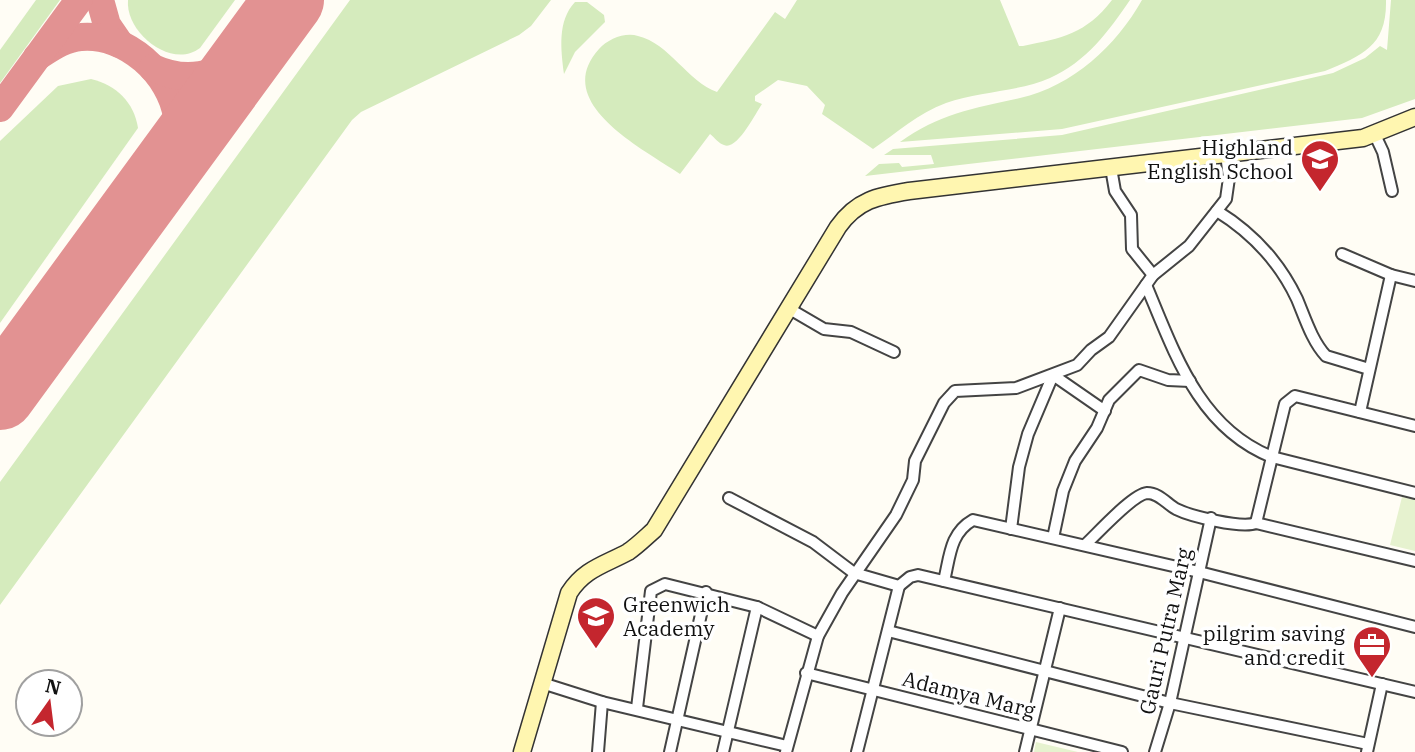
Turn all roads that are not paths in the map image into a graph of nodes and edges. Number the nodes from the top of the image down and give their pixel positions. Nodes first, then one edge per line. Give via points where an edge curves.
1 (1415, 117) edge
2 (1375, 135) junction
3 (1226, 154) junction
4 (1111, 168) junction
5 (1392, 191) dead end
6 (1217, 211) junction
7 (1342, 254) dead end
8 (1153, 275) junction
9 (1391, 275) junction
10 (1415, 281) edge
11 (1146, 285) junction
12 (788, 309) junction
13 (894, 352) dead end
14 (1369, 369) junction
15 (1054, 375) junction
16 (1190, 381) junction
17 (1105, 411) junction
18 (1360, 412) junction
19 (1415, 426) edge
20 (1272, 457) junction
21 (1415, 493) edge
22 (729, 498) dead end
23 (1211, 518) junction
24 (1256, 523) junction
25 (1011, 529) junction
26 (1053, 538) junction
27 (1085, 545) junction
28 (1415, 561) edge
29 (1199, 572) junction
30 (855, 573) junction
31 (944, 581) junction
32 (899, 586) junction
33 (706, 592) junction
34 (757, 607) junction
35 (1060, 608) junction
36 (1415, 627) edge
37 (888, 631) junction
38 (818, 636) junction
39 (1184, 638) junction
40 (1044, 669) junction
41 (806, 673) junction
42 (542, 684) junction
43 (1382, 684) junction
44 (873, 690) junction
45 (1415, 692) edge
46 (602, 702) junction
47 (1170, 703) junction
48 (637, 708) junction
49 (677, 721) junction
50 (1030, 729) junction
51 (727, 732) junction
52 (1367, 748) edge
53 (787, 749) edge
54 (522, 752) edge
55 (598, 752) edge
56 (670, 752) edge
57 (723, 752) edge
58 (857, 752) edge
59 (1025, 752) edge
60 (1122, 752) edge
61 (1155, 752) edge

1 - 2 main road
2 - 3 main road
2 - 5 street
3 - 4 main road
3 - 6 street via 1226,199
4 - 8 street via 1115,191 1131,215 1132,249
4 - 12 main road via 909,191 856,205 842,220
6 - 8 street via 1189,246
6 - 14 street via 1263,246 1326,356
7 - 9 street
8 - 11 street
9 - 10 street
9 - 14 street
11 - 15 street via 1109,337 1077,365
11 - 16 street
12 - 13 street via 824,329 851,332
12 - 42 main road via 654,530 628,552 591,568 578,579 569,593
14 - 18 street
15 - 17 street
15 - 25 street via 1028,434
15 - 30 street via 1016,388 955,391 944,403 915,461 913,480 896,515
16 - 17 street via 1168,380 1139,370 1109,400
16 - 20 street via 1220,425
17 - 26 street via 1069,475
18 - 19 street
18 - 20 street via 1289,398
20 - 21 street
20 - 24 street
22 - 30 street via 813,542
23 - 24 street via 1240,525
23 - 27 street via 1181,511 1158,495 1146,493
23 - 29 street, Gauri Putra Marg
24 - 28 street
25 - 26 street
25 - 31 street via 973,520 960,527
26 - 27 street
27 - 29 street
29 - 36 street
29 - 39 street, Gauri Putra Marg
30 - 32 street
30 - 38 street
31 - 32 street via 910,576
31 - 35 street
32 - 37 street
33 - 34 street
33 - 48 street via 665,584 651,591
33 - 49 street
34 - 38 street
34 - 51 street
35 - 39 street
35 - 40 street
37 - 40 street
37 - 44 street
38 - 41 street
39 - 43 street
39 - 47 street, Gauri Putra Marg
40 - 47 street
40 - 50 street
41 - 44 street, Adamya Marg
41 - 53 street
42 - 46 street
42 - 54 main road
43 - 45 street
43 - 52 street
44 - 50 street, Adamya Marg
44 - 58 street
46 - 48 street
46 - 55 street
47 - 52 street
47 - 61 street, Gauri Putra Marg
48 - 49 street
49 - 51 street
49 - 56 street
50 - 59 street
50 - 60 street, Adamya Marg
51 - 53 street
51 - 57 street

